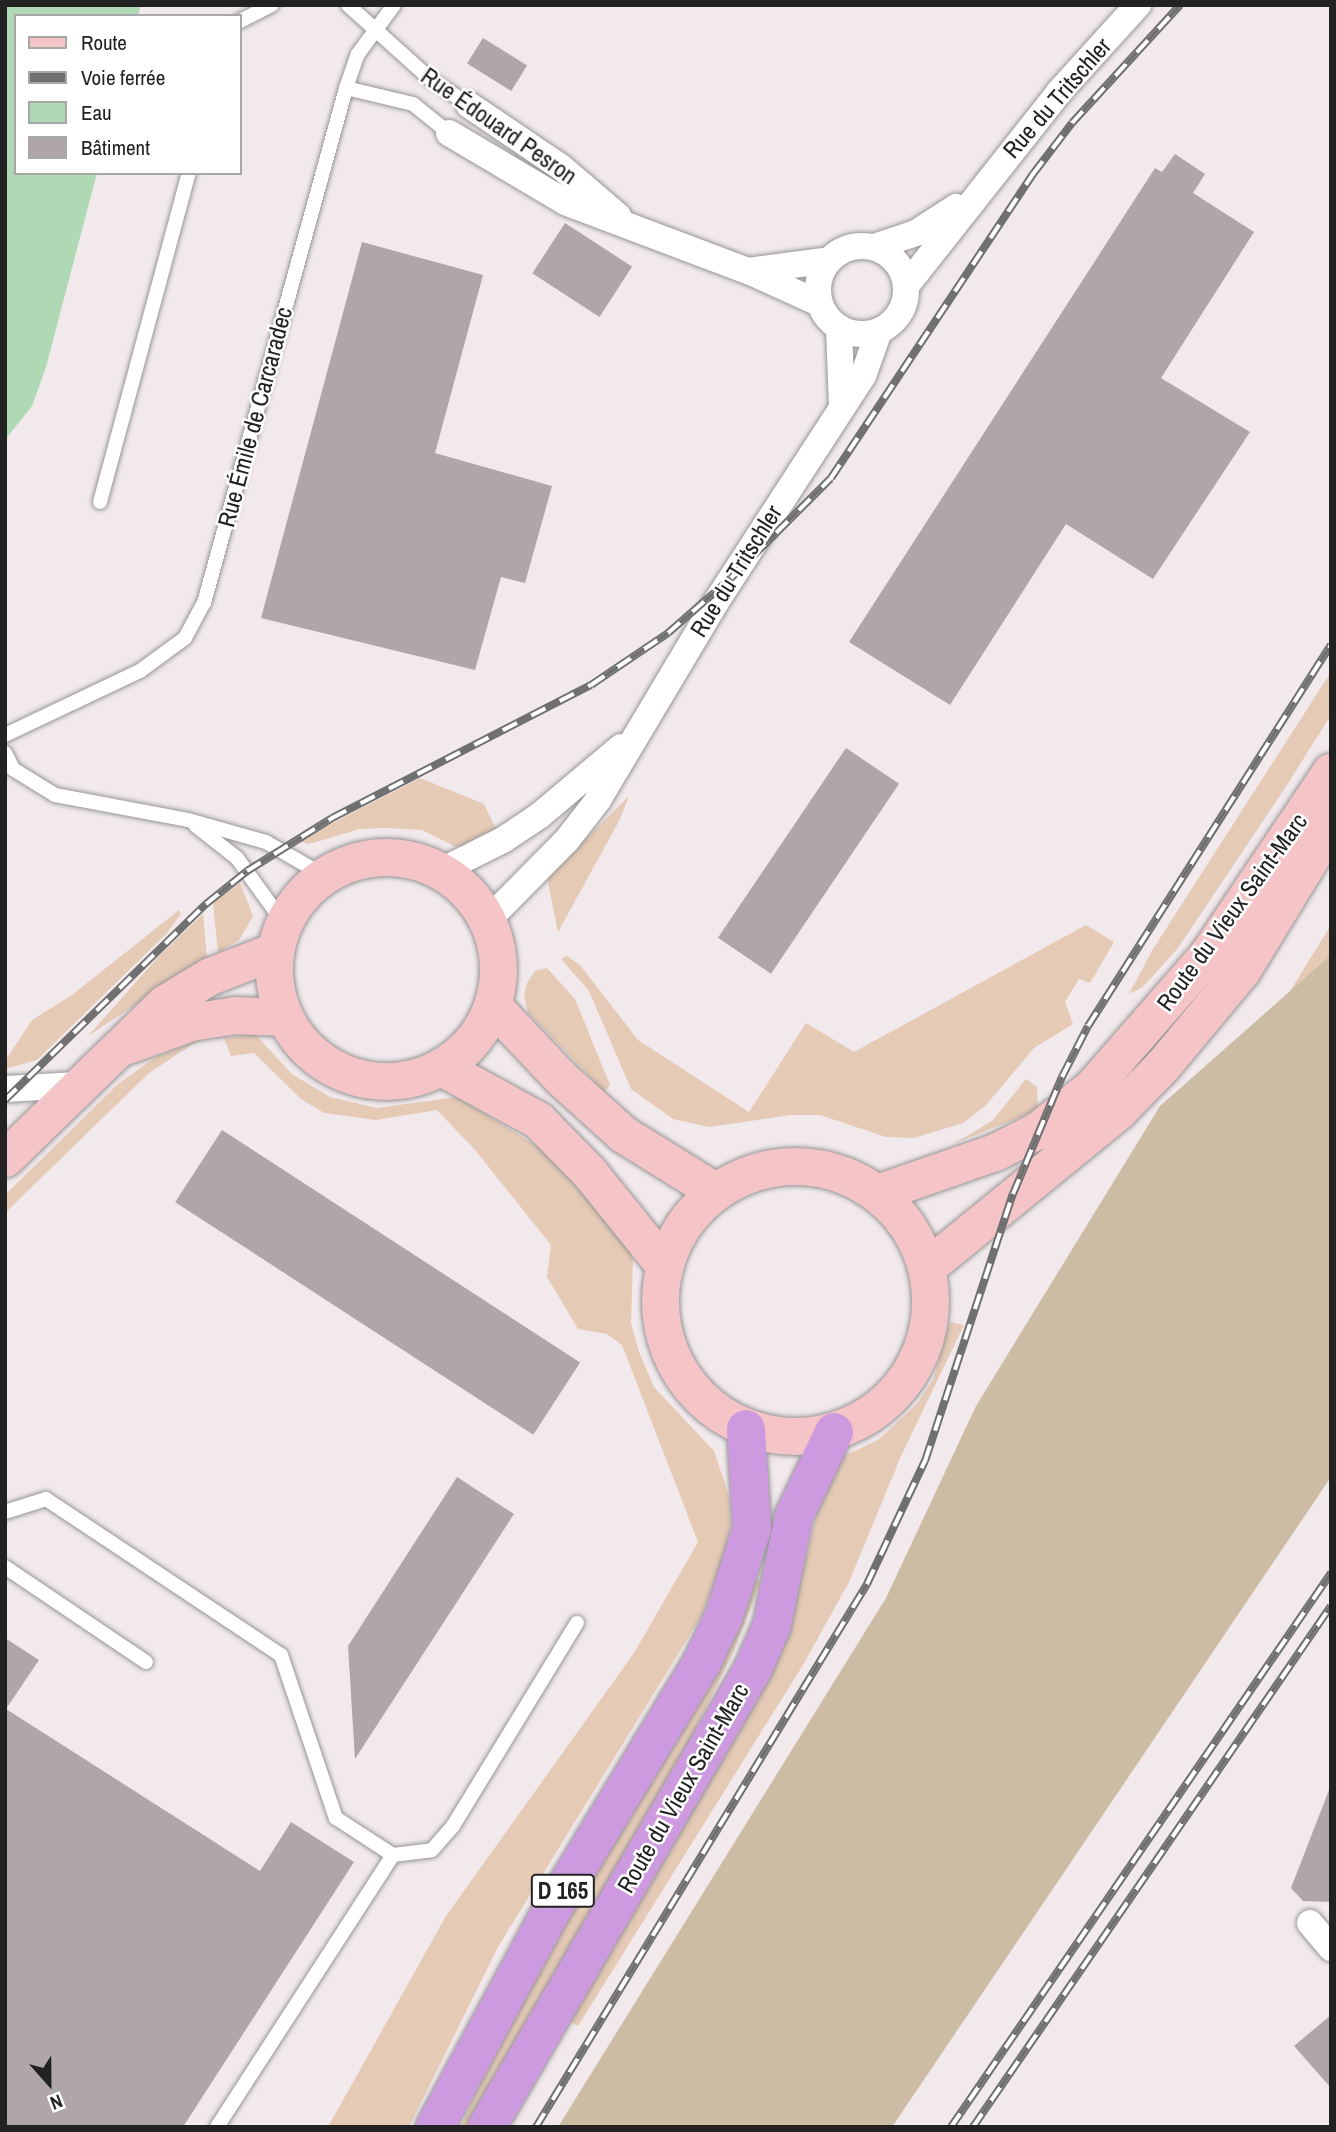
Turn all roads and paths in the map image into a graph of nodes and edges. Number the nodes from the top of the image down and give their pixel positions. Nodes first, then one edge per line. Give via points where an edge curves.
1 (272, 5) edge
2 (348, 5) edge
3 (394, 5) edge
4 (1138, 5) edge
5 (242, 20) edge
6 (372, 31) junction
7 (346, 88) junction
8 (469, 105) joint
9 (449, 133) joint
10 (188, 175) edge
11 (977, 192) junction
12 (624, 222) junction
13 (874, 247) junction
14 (829, 260) junction
15 (748, 271) junction
16 (906, 286) junction
17 (819, 303) junction
18 (839, 328) junction
19 (879, 331) junction
20 (842, 406) junction
21 (100, 502) dead end
22 (5, 735) edge
23 (634, 737) junction
24 (5, 753) edge
25 (1331, 771) edge
26 (188, 820) junction
27 (1331, 824) edge
28 (442, 871) junction
29 (323, 875) junction
30 (488, 920) junction
31 (278, 937) junction
32 (492, 1005) junction
33 (284, 1017) junction
34 (117, 1049) junction
35 (441, 1067) junction
36 (78, 1085) junction
37 (5, 1089) edge
38 (5, 1158) edge
39 (715, 1191) junction
40 (877, 1193) junction
41 (663, 1264) junction
42 (927, 1267) junction
43 (746, 1429) junction
44 (834, 1432) junction
45 (5, 1512) edge
46 (5, 1567) edge
47 (577, 1623) dead end
48 (146, 1662) dead end
49 (393, 1855) junction
50 (1310, 1923) dead end
51 (1331, 1948) edge
52 (217, 2127) edge
53 (435, 2127) edge
54 (487, 2127) edge

1 - 5 lane
2 - 6 lane, Rue Édouard Pesron
3 - 6 lane, Rue Émile de Carcaradec
4 - 11 street, Rue du Tritschler
6 - 7 lane, Rue Émile de Carcaradec
6 - 8 lane, Rue Édouard Pesron
7 - 9 lane, Rue Édouard Pesron via 413,104
7 - 22 lane, Rue Émile de Carcaradec via 204,603 185,638 140,671
8 - 12 street, Rue Édouard Pesron via 562,168
9 - 12 street, Rue Édouard Pesron via 537,188
10 - 21 lane
11 - 13 street, Rue du Tritschler via 916,233
11 - 16 street, Rue du Tritschler
12 - 15 street, Rue Édouard Pesron
13 - 14 street via 849,247
13 - 16 street via 892,258
14 - 15 street, Rue Édouard Pesron
14 - 17 street via 820,273
15 - 17 street, Rue Édouard Pesron
16 - 19 street via 902,307
17 - 18 street
18 - 19 street via 859,334
18 - 20 street
19 - 20 street, Rue du Tritschler via 863,376
20 - 23 street, Rue du Tritschler
23 - 28 street, Rue du Tritschler via 539,816 503,841
23 - 30 street, Rue du Tritschler via 598,800 567,840
24 - 26 lane via 13,769 55,795
25 - 40 main road, Route du Vieux Saint-Marc via 1208,954 1092,1087 1038,1130 995,1152
26 - 29 lane via 267,842
26 - 31 lane via 237,858
27 - 42 main road, Route du Vieux Saint-Marc via 1242,970 1157,1072 1118,1111
28 - 29 main road via 382,856 351,862
28 - 30 main road via 476,901
29 - 31 main road via 300,896
30 - 32 main road via 498,961
31 - 33 main road via 274,985
31 - 34 main road via 165,1003
32 - 35 main road via 463,1051
32 - 39 main road via 561,1078 623,1133
33 - 34 main road via 235,1015 191,1022
33 - 35 main road via 301,1043 324,1063 352,1077 402,1079
34 - 36 main road
35 - 41 main road via 538,1120 589,1172
36 - 37 street
36 - 38 main road
39 - 40 main road via 754,1172 797,1166 839,1173
39 - 41 main road via 683,1223
40 - 42 main road via 908,1226
41 - 43 main road via 659,1314 673,1363 703,1403
42 - 44 main road via 931,1308 922,1349 909,1373 872,1413
43 - 44 main road via 790,1438
43 - 53 highway, Route du Vieux Saint-Marc / D 165 via 752,1528 724,1616 702,1662 549,1915
44 - 54 highway, Route du Vieux Saint-Marc / D 165 via 794,1516 772,1625 753,1669
45 - 49 lane via 46,1499 281,1655 336,1818
46 - 48 lane
47 - 49 lane via 453,1826 432,1850
49 - 52 lane
50 - 51 street

